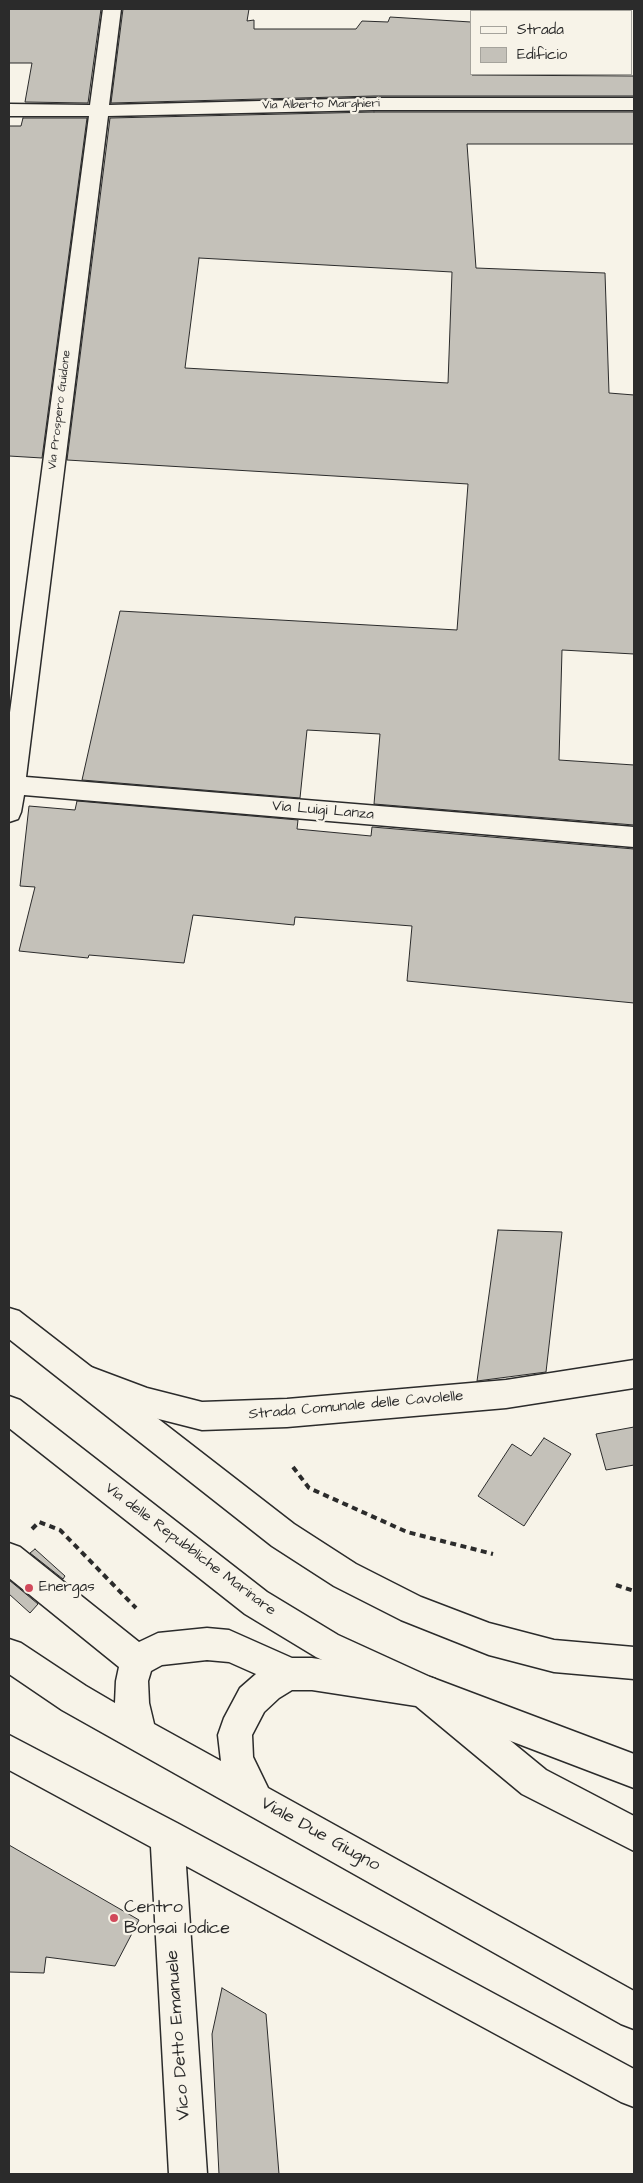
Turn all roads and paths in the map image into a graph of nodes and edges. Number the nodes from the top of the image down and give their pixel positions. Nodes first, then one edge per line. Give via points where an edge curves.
1 (112, 9) edge
2 (634, 104) edge
3 (9, 110) edge
4 (98, 111) junction
5 (12, 785) junction
6 (9, 812) edge
7 (634, 837) edge
8 (9, 1321) edge
9 (634, 1374) edge
10 (82, 1378) junction
11 (9, 1410) edge
12 (292, 1467) dead end
13 (27, 1533) dead end
14 (493, 1554) dead end
15 (9, 1558) edge
16 (616, 1585) dead end
17 (634, 1590) edge
18 (138, 1610) dead end
19 (9, 1654) edge
20 (137, 1661) junction
21 (634, 1663) edge
22 (290, 1674) junction
23 (423, 1691) junction
24 (140, 1734) junction
25 (9, 1752) edge
26 (634, 1771) edge
27 (258, 1801) junction
28 (634, 1834) edge
29 (167, 1836) junction
30 (584, 1981) junction
31 (634, 1993) edge
32 (634, 2010) edge
33 (634, 2089) edge
34 (188, 2174) edge

1 - 4 street, Via Prospero Guidone
2 - 4 street, Via Alberto Marghieri via 374,104
3 - 4 street, Via Alberto Marghieri
4 - 5 street, Via Prospero Guidone
5 - 6 street, Via Prospero Guidone
5 - 7 street, Via Luigi Lanza
8 - 10 street
9 - 10 street, Strada Comunale delle Cavolelle via 506,1394 287,1413 202,1416 147,1402
10 - 21 street via 283,1535 345,1575 412,1610 489,1639 554,1656
11 - 23 street, Via delle Repubbliche Marinare via 256,1603 327,1646
12 - 14 path via 309,1488 407,1532
13 - 18 path via 39,1522 60,1530
15 - 20 street
16 - 17 path
19 - 24 street, Viale Due Giugno via 74,1698
20 - 22 street via 158,1649 207,1644 229,1646
20 - 24 street via 132,1680 132,1702
22 - 23 street via 312,1674
22 - 27 street via 267,1686 252,1700 235,1735 236,1757 242,1776
23 - 26 street, Via delle Repubbliche Marinare
23 - 28 street via 534,1782
24 - 27 street, Viale Due Giugno
25 - 29 street
27 - 30 street, Viale Due Giugno
29 - 33 street
29 - 34 street, Vico Detto Emanuele
30 - 31 street
30 - 32 street, Viale Due Giugno

